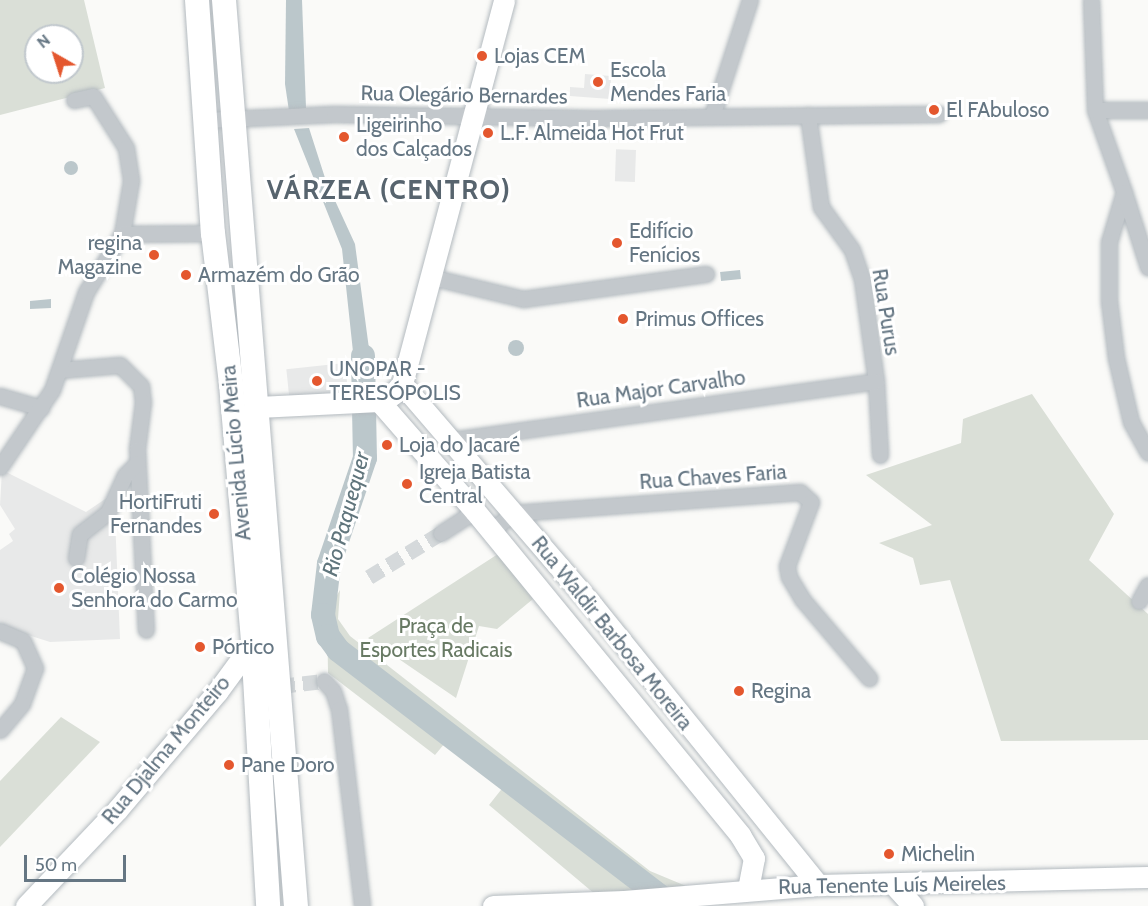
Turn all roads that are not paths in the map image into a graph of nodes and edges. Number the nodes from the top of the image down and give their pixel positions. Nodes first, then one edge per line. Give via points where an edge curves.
1 (197, 0) edge
2 (224, 0) edge
3 (504, 0) edge
4 (750, 0) edge
5 (1091, 0) edge
6 (74, 100) dead end
7 (1095, 110) junction
8 (1148, 110) edge
9 (939, 114) dead end
10 (474, 115) junction
11 (808, 115) junction
12 (712, 116) junction
13 (232, 118) junction
14 (205, 120) junction
15 (1124, 192) junction
16 (213, 233) junction
17 (122, 234) junction
18 (1148, 267) edge
19 (706, 274) dead end
20 (431, 277) junction
21 (60, 370) junction
22 (876, 381) junction
23 (402, 384) junction
24 (0, 396) edge
25 (375, 401) junction
26 (422, 405) junction
27 (258, 407) junction
28 (41, 408) junction
29 (401, 422) junction
30 (452, 440) junction
31 (1148, 453) edge
32 (880, 455) dead end
33 (137, 463) junction
34 (0, 467) edge
35 (475, 511) junction
36 (513, 513) junction
37 (490, 531) junction
38 (441, 533) tunnel mouth
39 (76, 558) dead end
40 (1148, 585) edge
41 (1139, 601) dead end
42 (593, 606) junction
43 (568, 627) junction
44 (146, 630) dead end
45 (0, 631) edge
46 (253, 643) junction
47 (869, 678) dead end
48 (324, 681) dead end
49 (0, 730) edge
50 (1148, 877) edge
51 (818, 885) junction
52 (748, 890) junction
53 (906, 900) edge
54 (30, 904) edge
55 (536, 905) edge
56 (268, 906) edge
57 (296, 906) edge
58 (362, 906) edge
59 (493, 906) edge

1 - 14 main road, Avenida Lúcio Meira
2 - 13 main road, Avenida Lúcio Meira
3 - 10 main road
4 - 12 street
5 - 7 street
6 - 17 street via 93,96 126,148 131,181
7 - 8 street
7 - 15 street
9 - 11 street, Rua Olegário Bernardes
10 - 12 street, Rua Olegário Bernardes
10 - 13 street, Rua Olegário Bernardes
10 - 20 main road
11 - 12 street, Rua Olegário Bernardes
11 - 22 street, Rua Purus via 821,207 852,250 862,279
13 - 14 street, Rua Olegário Bernardes
13 - 27 main road, Avenida Lúcio Meira
14 - 16 main road, Avenida Lúcio Meira
15 - 18 street
15 - 31 street via 1109,242 1109,301 1123,394 1131,422
16 - 17 street
16 - 46 main road, Avenida Lúcio Meira via 231,384
17 - 21 street via 86,292
19 - 20 street via 523,299
20 - 23 main road
21 - 28 street
21 - 33 street via 113,363 135,376 143,395
22 - 30 street, Rua Major Carvalho
22 - 32 street, Rua Purus
23 - 25 main road via 392,395
23 - 26 main road, Rua Waldir Barbosa Moreira
24 - 28 street
25 - 26 street via 401,398
25 - 27 main road
25 - 29 main road, Rua Waldir Barbosa Moreira
26 - 29 main road
26 - 30 main road, Rua Waldir Barbosa Moreira
27 - 57 main road, Avenida Lúcio Meira
28 - 34 street
29 - 35 main road, Rua Waldir Barbosa Moreira
30 - 36 main road, Rua Waldir Barbosa Moreira
33 - 39 street via 125,475 108,512 80,534
33 - 44 street
35 - 37 main road, Rua Waldir Barbosa Moreira
35 - 38 street
36 - 37 street
36 - 42 main road, Rua Waldir Barbosa Moreira
36 - 47 street, Rua Chaves Faria via 755,494 805,494 811,502 787,566 789,577 802,599
37 - 43 main road, Rua Waldir Barbosa Moreira
40 - 41 street
42 - 43 main road
42 - 51 main road, Rua Waldir Barbosa Moreira
43 - 52 main road, Rua Waldir Barbosa Moreira via 749,849 754,870
45 - 49 street via 23,641 35,668 22,704
46 - 54 main road, Rua Djalma Monteiro via 187,729
46 - 56 main road, Avenida Lúcio Meira
48 - 58 street via 333,691 339,709
50 - 53 main road, Rua Tenente Luís Meireles
51 - 52 main road, Rua Tenente Luís Meireles
51 - 53 main road, Rua Tenente Luís Meireles
52 - 55 main road, Rua Tenente Luís Meireles
55 - 59 main road, Rua Tenente Luís Meireles

